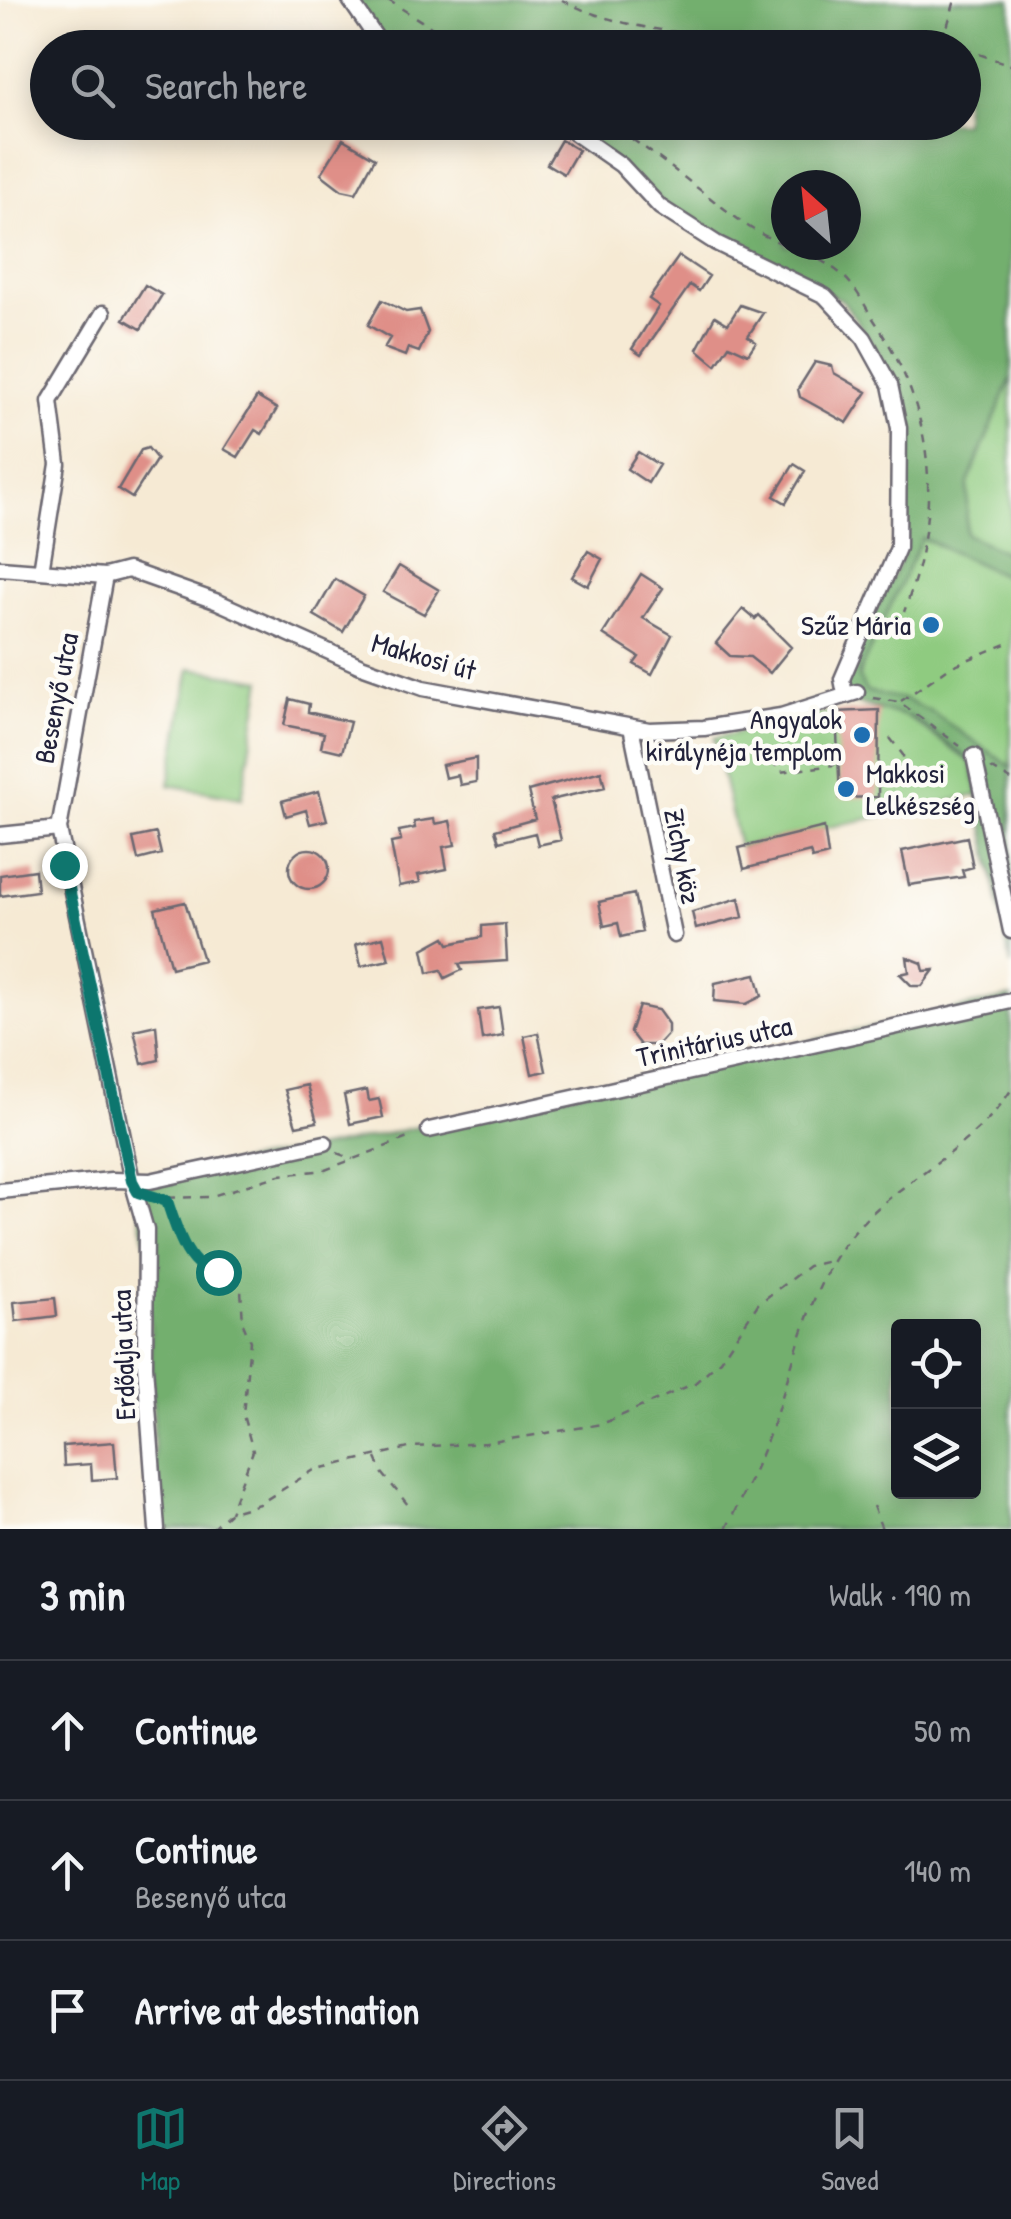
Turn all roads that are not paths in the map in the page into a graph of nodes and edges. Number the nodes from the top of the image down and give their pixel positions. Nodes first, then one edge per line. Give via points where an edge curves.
1 (350, 0) edge
2 (371, 30) edge
3 (585, 140) edge
4 (103, 314) dead end
5 (0, 568) edge
6 (41, 571) junction
7 (105, 576) junction
8 (630, 726) junction
9 (974, 756) road end
10 (59, 828) junction
11 (0, 836) edge
12 (1011, 931) edge
13 (674, 935) dead end
14 (1011, 1001) edge
15 (429, 1130) road end
16 (325, 1143) dead end
17 (135, 1187) junction
18 (0, 1191) edge
19 (158, 1529) edge

1 - 2 street
3 - 8 street, Makkosi út via 621,165 660,207 716,244 825,296 864,338 890,385 899,428 898,548 842,679 851,693 720,726
4 - 6 street via 50,401 58,464
5 - 6 street, Makkosi út
6 - 7 street, Makkosi út
7 - 8 street, Makkosi út via 128,570 423,688
7 - 10 street, Besenyő utca
8 - 13 street, Zichy köz
9 - 12 street
10 - 11 street
10 - 17 street, Besenyő utca
14 - 15 street, Trinitárius utca
16 - 17 street
17 - 18 street
17 - 19 street, Erdőalja utca via 146,1230 145,1366

